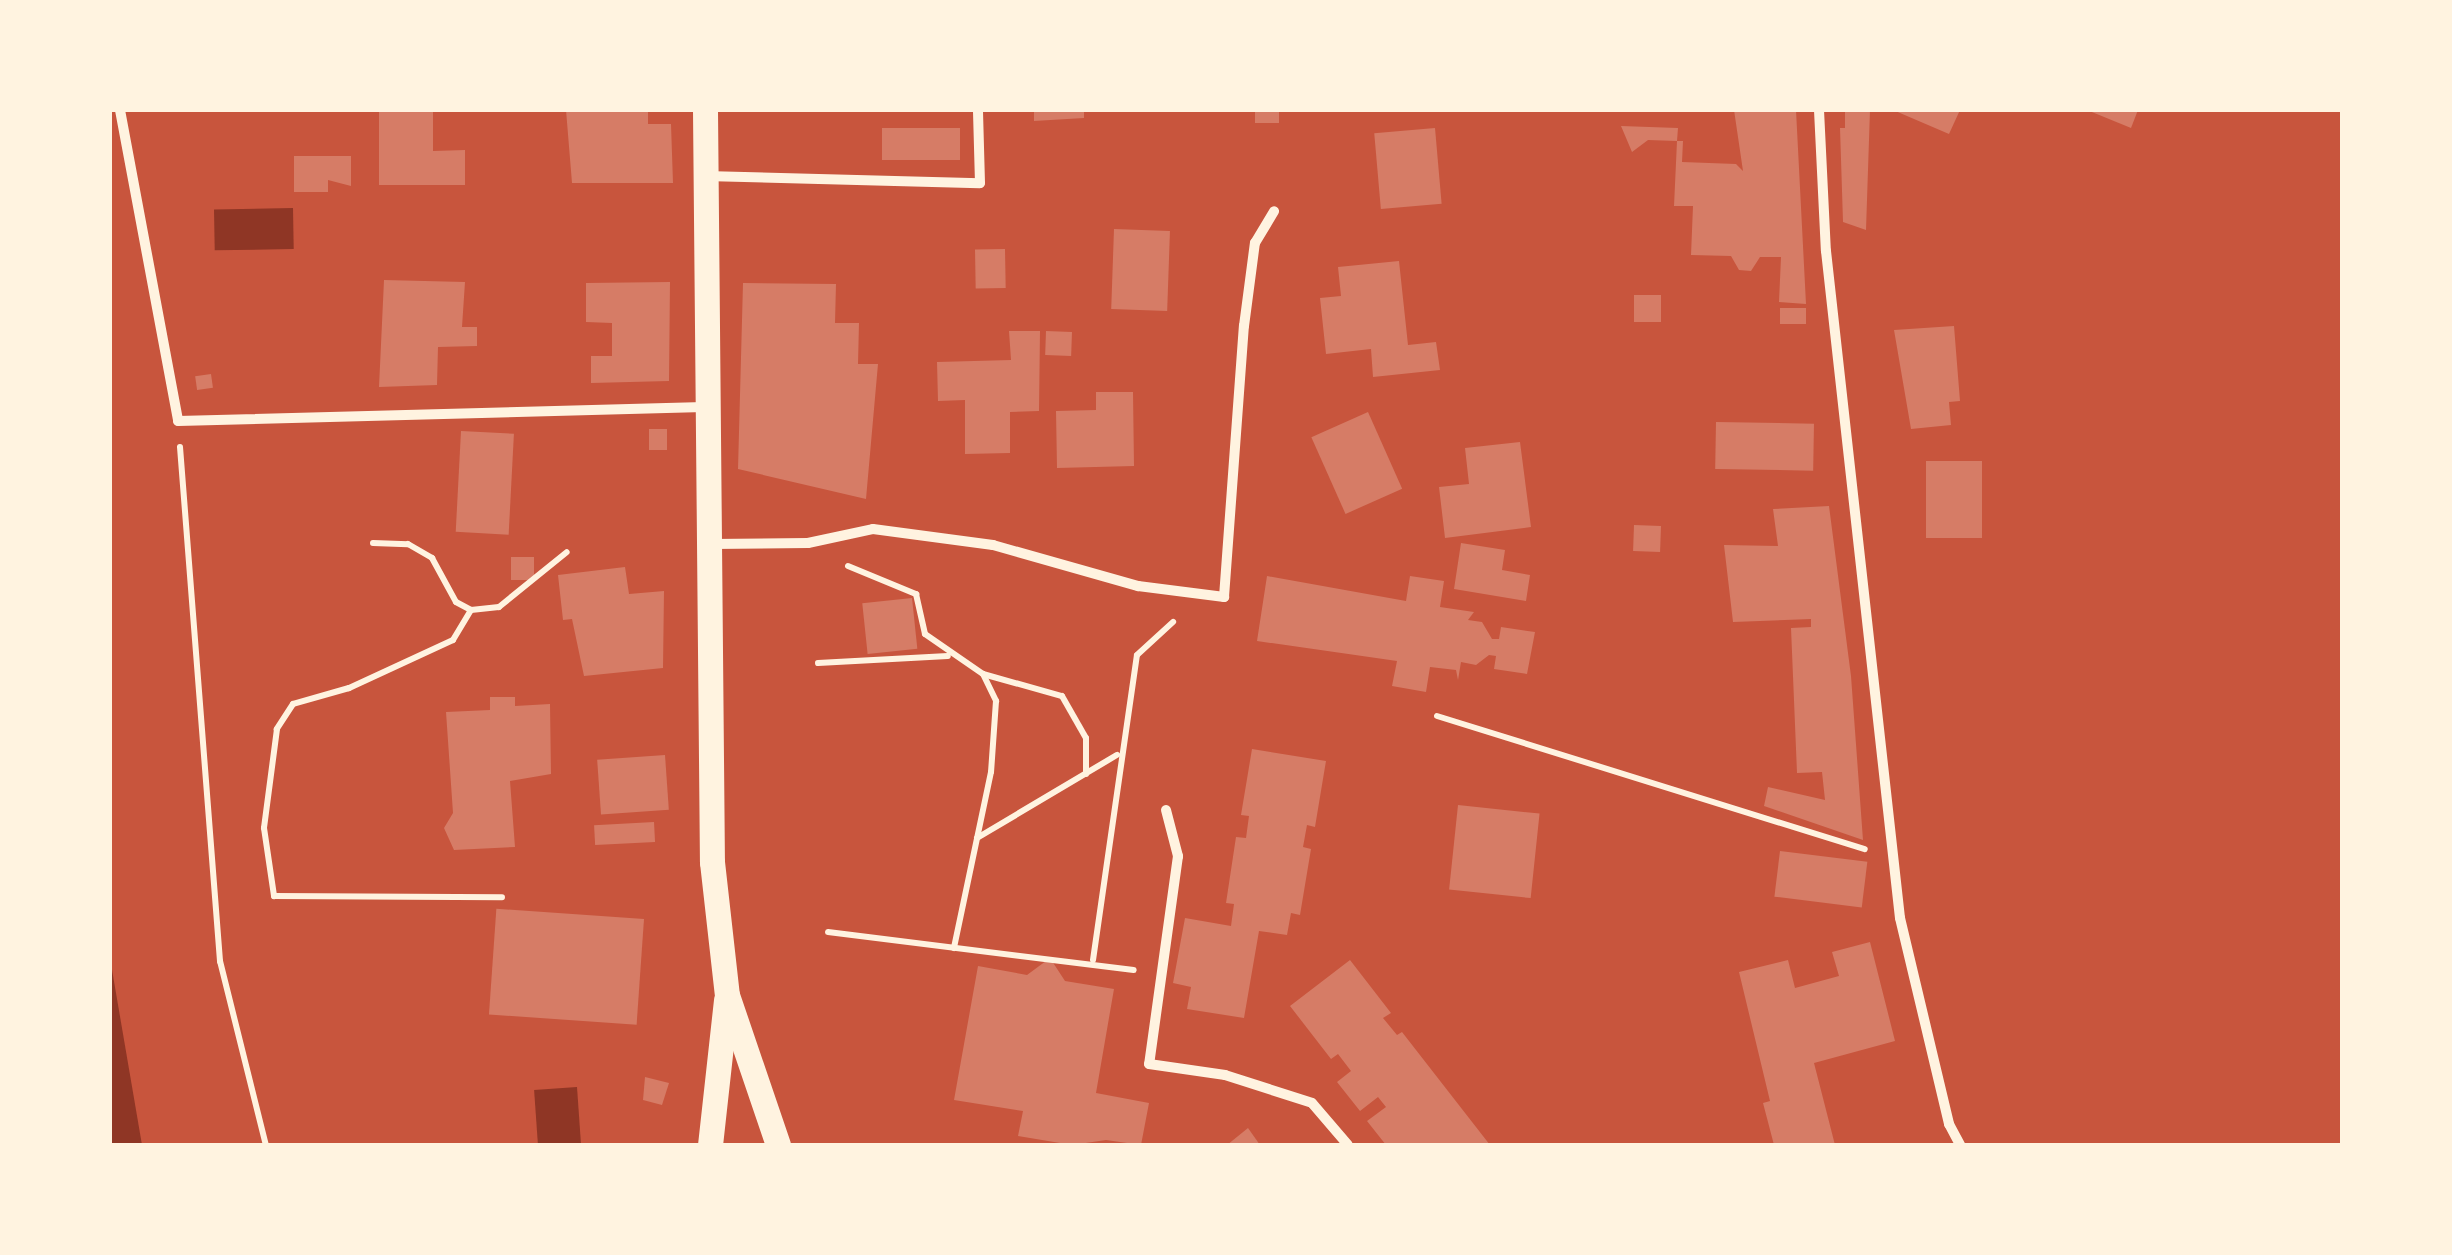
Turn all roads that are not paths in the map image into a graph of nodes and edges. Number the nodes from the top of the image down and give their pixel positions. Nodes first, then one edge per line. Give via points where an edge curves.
1 (120, 110) edge
2 (705, 110) edge
3 (978, 110) edge
4 (1819, 110) edge
5 (705, 176) junction
6 (1274, 211) dead end
7 (704, 406) junction
8 (707, 544) junction
9 (1166, 810) dead end
10 (727, 996) junction
11 (710, 1145) edge
12 (778, 1145) edge
13 (1348, 1145) edge
14 (1960, 1145) edge

1 - 7 street via 178,421
2 - 5 main road
3 - 5 street via 980,183
4 - 14 street via 1826,252 1900,918 1949,1124
5 - 7 main road
6 - 8 street via 1255,243 1244,326 1224,597 1138,586 993,545 893,531 808,543
7 - 8 main road
8 - 10 main road via 712,862
9 - 13 street via 1178,856 1149,1064 1225,1074 1312,1103
10 - 11 main road
10 - 12 main road

